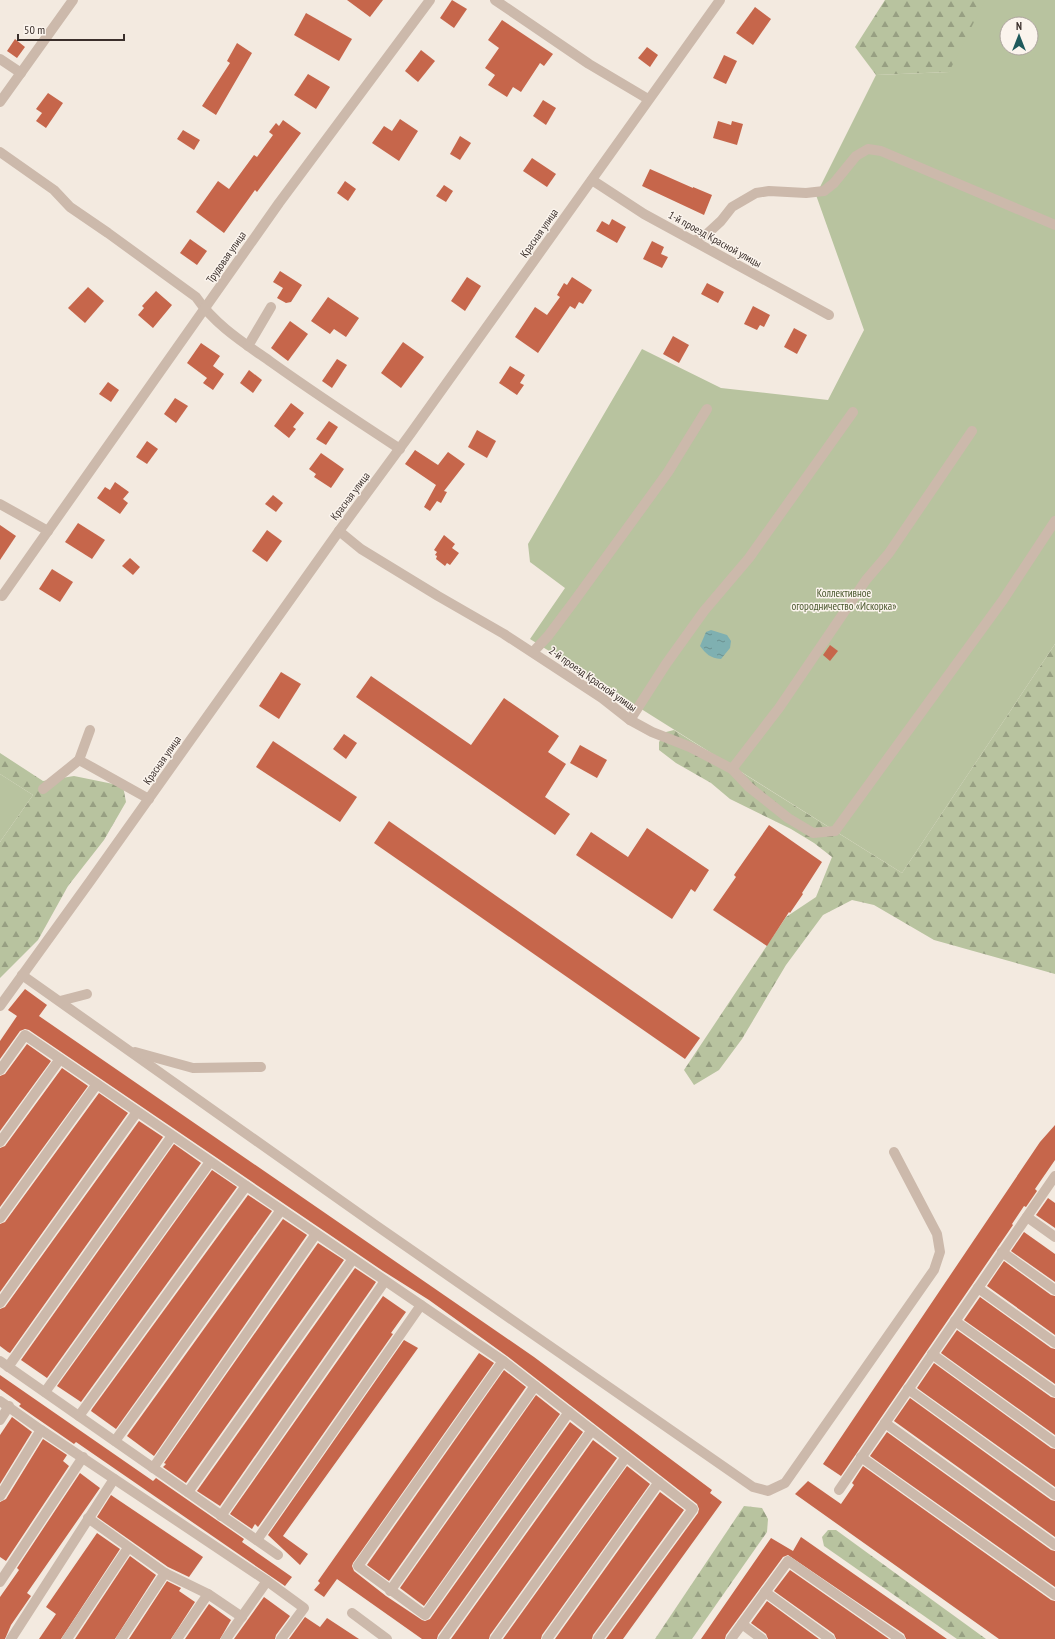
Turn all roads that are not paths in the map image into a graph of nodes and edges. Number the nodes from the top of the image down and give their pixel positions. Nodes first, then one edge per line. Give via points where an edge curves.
1 (73, 0) edge
2 (430, 0) edge
3 (495, 0) edge
4 (720, 0) edge
5 (0, 59) edge
6 (21, 73) junction
7 (648, 99) junction
8 (0, 102) edge
9 (0, 152) edge
10 (592, 180) junction
11 (1055, 225) edge
12 (694, 241) junction
13 (271, 307) dead end
14 (204, 309) junction
15 (829, 315) dead end
16 (248, 346) junction
17 (707, 409) dead end
18 (853, 412) dead end
19 (972, 431) dead end
20 (400, 449) junction
21 (0, 504) edge
22 (1055, 522) edge
23 (48, 531) junction
24 (339, 531) junction
25 (2, 596) dead end
26 (532, 652) junction
27 (630, 720) junction
28 (90, 730) dead end
29 (79, 760) junction
30 (732, 769) junction
31 (43, 789) dead end
32 (149, 799) junction
33 (24, 976) junction
34 (87, 994) dead end
35 (60, 1001) junction
36 (0, 1006) edge
37 (128, 1049) junction
38 (60, 1059) junction
39 (261, 1067) dead end
40 (0, 1070) edge
41 (96, 1084) junction
42 (137, 1112) junction
43 (172, 1136) junction
44 (0, 1142) edge
45 (894, 1152) dead end
46 (210, 1162) junction
47 (1053, 1183) edge
48 (246, 1186) junction
49 (281, 1210) junction
50 (1027, 1217) junction
51 (0, 1218) edge
52 (316, 1234) junction
53 (1055, 1237) edge
54 (1002, 1252) junction
55 (353, 1259) junction
56 (385, 1281) junction
57 (978, 1288) junction
58 (1055, 1290) edge
59 (0, 1304) edge
60 (421, 1305) junction
61 (955, 1321) junction
62 (1055, 1343) edge
63 (932, 1354) junction
64 (503, 1361) junction
65 (4, 1364) edge
66 (534, 1386) junction
67 (908, 1389) junction
68 (44, 1392) junction
69 (1055, 1392) edge
70 (4, 1404) edge
71 (569, 1412) junction
72 (79, 1416) junction
73 (0, 1420) edge
74 (885, 1423) junction
75 (41, 1430) junction
76 (592, 1430) junction
77 (115, 1442) junction
78 (1055, 1444) edge
79 (83, 1457) junction
80 (626, 1457) junction
81 (861, 1457) junction
82 (153, 1468) junction
83 (114, 1479) junction
84 (659, 1482) junction
85 (839, 1490) dead end
86 (188, 1492) junction
87 (1055, 1495) edge
88 (0, 1496) edge
89 (222, 1516) junction
90 (88, 1518) junction
91 (257, 1540) junction
92 (1055, 1545) edge
93 (128, 1548) junction
94 (278, 1555) dead end
95 (165, 1573) junction
96 (267, 1581) junction
97 (0, 1582) edge
98 (390, 1591) junction
99 (765, 1592) junction
100 (208, 1594) junction
101 (1055, 1595) edge
102 (352, 1614) dead end
103 (242, 1616) junction
104 (742, 1624) junction
105 (11, 1639) edge
106 (67, 1639) edge
107 (121, 1639) edge
108 (177, 1639) edge
109 (226, 1639) edge
110 (281, 1639) edge
111 (387, 1639) edge
112 (443, 1639) edge
113 (495, 1639) edge
114 (547, 1639) edge
115 (598, 1639) edge
116 (731, 1639) edge
117 (762, 1639) edge
118 (830, 1639) edge
119 (900, 1639) edge

1 - 6 street
2 - 14 street, Трудовая улица
3 - 7 street via 589,64
4 - 7 street, Красная улица
5 - 6 street
6 - 8 street
7 - 10 street, Красная улица
9 - 14 street via 54,190 70,207 196,297
10 - 12 street, 1-й проезд Красной улицы via 644,214
10 - 20 street, Красная улица
11 - 12 street via 882,151 868,149 856,156 824,191 806,193 769,190 756,193 732,207 713,229
12 - 15 street, 1-й проезд Красной улицы
13 - 16 street
14 - 16 street via 222,327
14 - 23 street, Трудовая улица
16 - 20 street
17 - 26 street via 668,472 548,636
18 - 27 street via 749,558 704,611
19 - 30 street via 779,708
20 - 24 street, Красная улица
21 - 23 street
22 - 30 street, 2-й проезд Красной улицы via 1004,600 834,831 814,833 788,818 749,787
23 - 25 street, Трудовая улица
24 - 26 street, 2-й проезд Красной улицы via 361,549
24 - 32 street, Красная улица
26 - 27 street, 2-й проезд Красной улицы via 602,698
27 - 30 street, 2-й проезд Красной улицы
28 - 29 street
29 - 31 street
29 - 32 street
32 - 33 street, Красная улица
33 - 35 street
33 - 36 street, Красная улица
34 - 35 street
35 - 37 street
37 - 39 street via 193,1068
37 - 45 street via 374,1224 753,1487 768,1491 785,1483 934,1270 940,1252 938,1234
38 - 40 street via 25,1036
38 - 41 street
38 - 44 street
41 - 42 street
41 - 51 street
42 - 43 street
42 - 59 street
43 - 46 street
43 - 65 street
46 - 48 street
46 - 68 street
47 - 50 street
48 - 49 street
48 - 72 street
49 - 52 street
49 - 77 street
50 - 53 street
50 - 54 street
52 - 55 street
52 - 82 street
54 - 57 street
54 - 58 street
55 - 56 street
55 - 86 street
56 - 60 street
56 - 89 street
57 - 61 street
57 - 62 street
60 - 64 street
60 - 91 street
61 - 63 street
61 - 69 street
63 - 67 street
63 - 78 street
64 - 66 street
64 - 98 street via 358,1566
65 - 68 street
66 - 71 street
66 - 98 street
67 - 74 street
67 - 87 street
68 - 72 street
70 - 73 street
70 - 75 street
71 - 76 street
71 - 98 street via 425,1615
72 - 77 street
74 - 81 street
74 - 92 street
75 - 79 street
75 - 88 street
76 - 80 street
76 - 112 street
77 - 82 street
79 - 83 street
79 - 97 street
80 - 84 street
80 - 113 street
81 - 85 street
81 - 101 street
82 - 86 street
83 - 90 street
83 - 96 street
84 - 114 street
84 - 115 street via 693,1508
86 - 89 street
89 - 91 street
90 - 93 street
90 - 105 street
91 - 94 street
93 - 95 street
93 - 106 street
95 - 100 street
95 - 107 street
96 - 103 street
96 - 110 street via 304,1608
99 - 104 street
99 - 118 street
99 - 119 street via 788,1561
100 - 103 street
100 - 108 street
102 - 111 street
103 - 109 street
104 - 116 street
104 - 117 street

